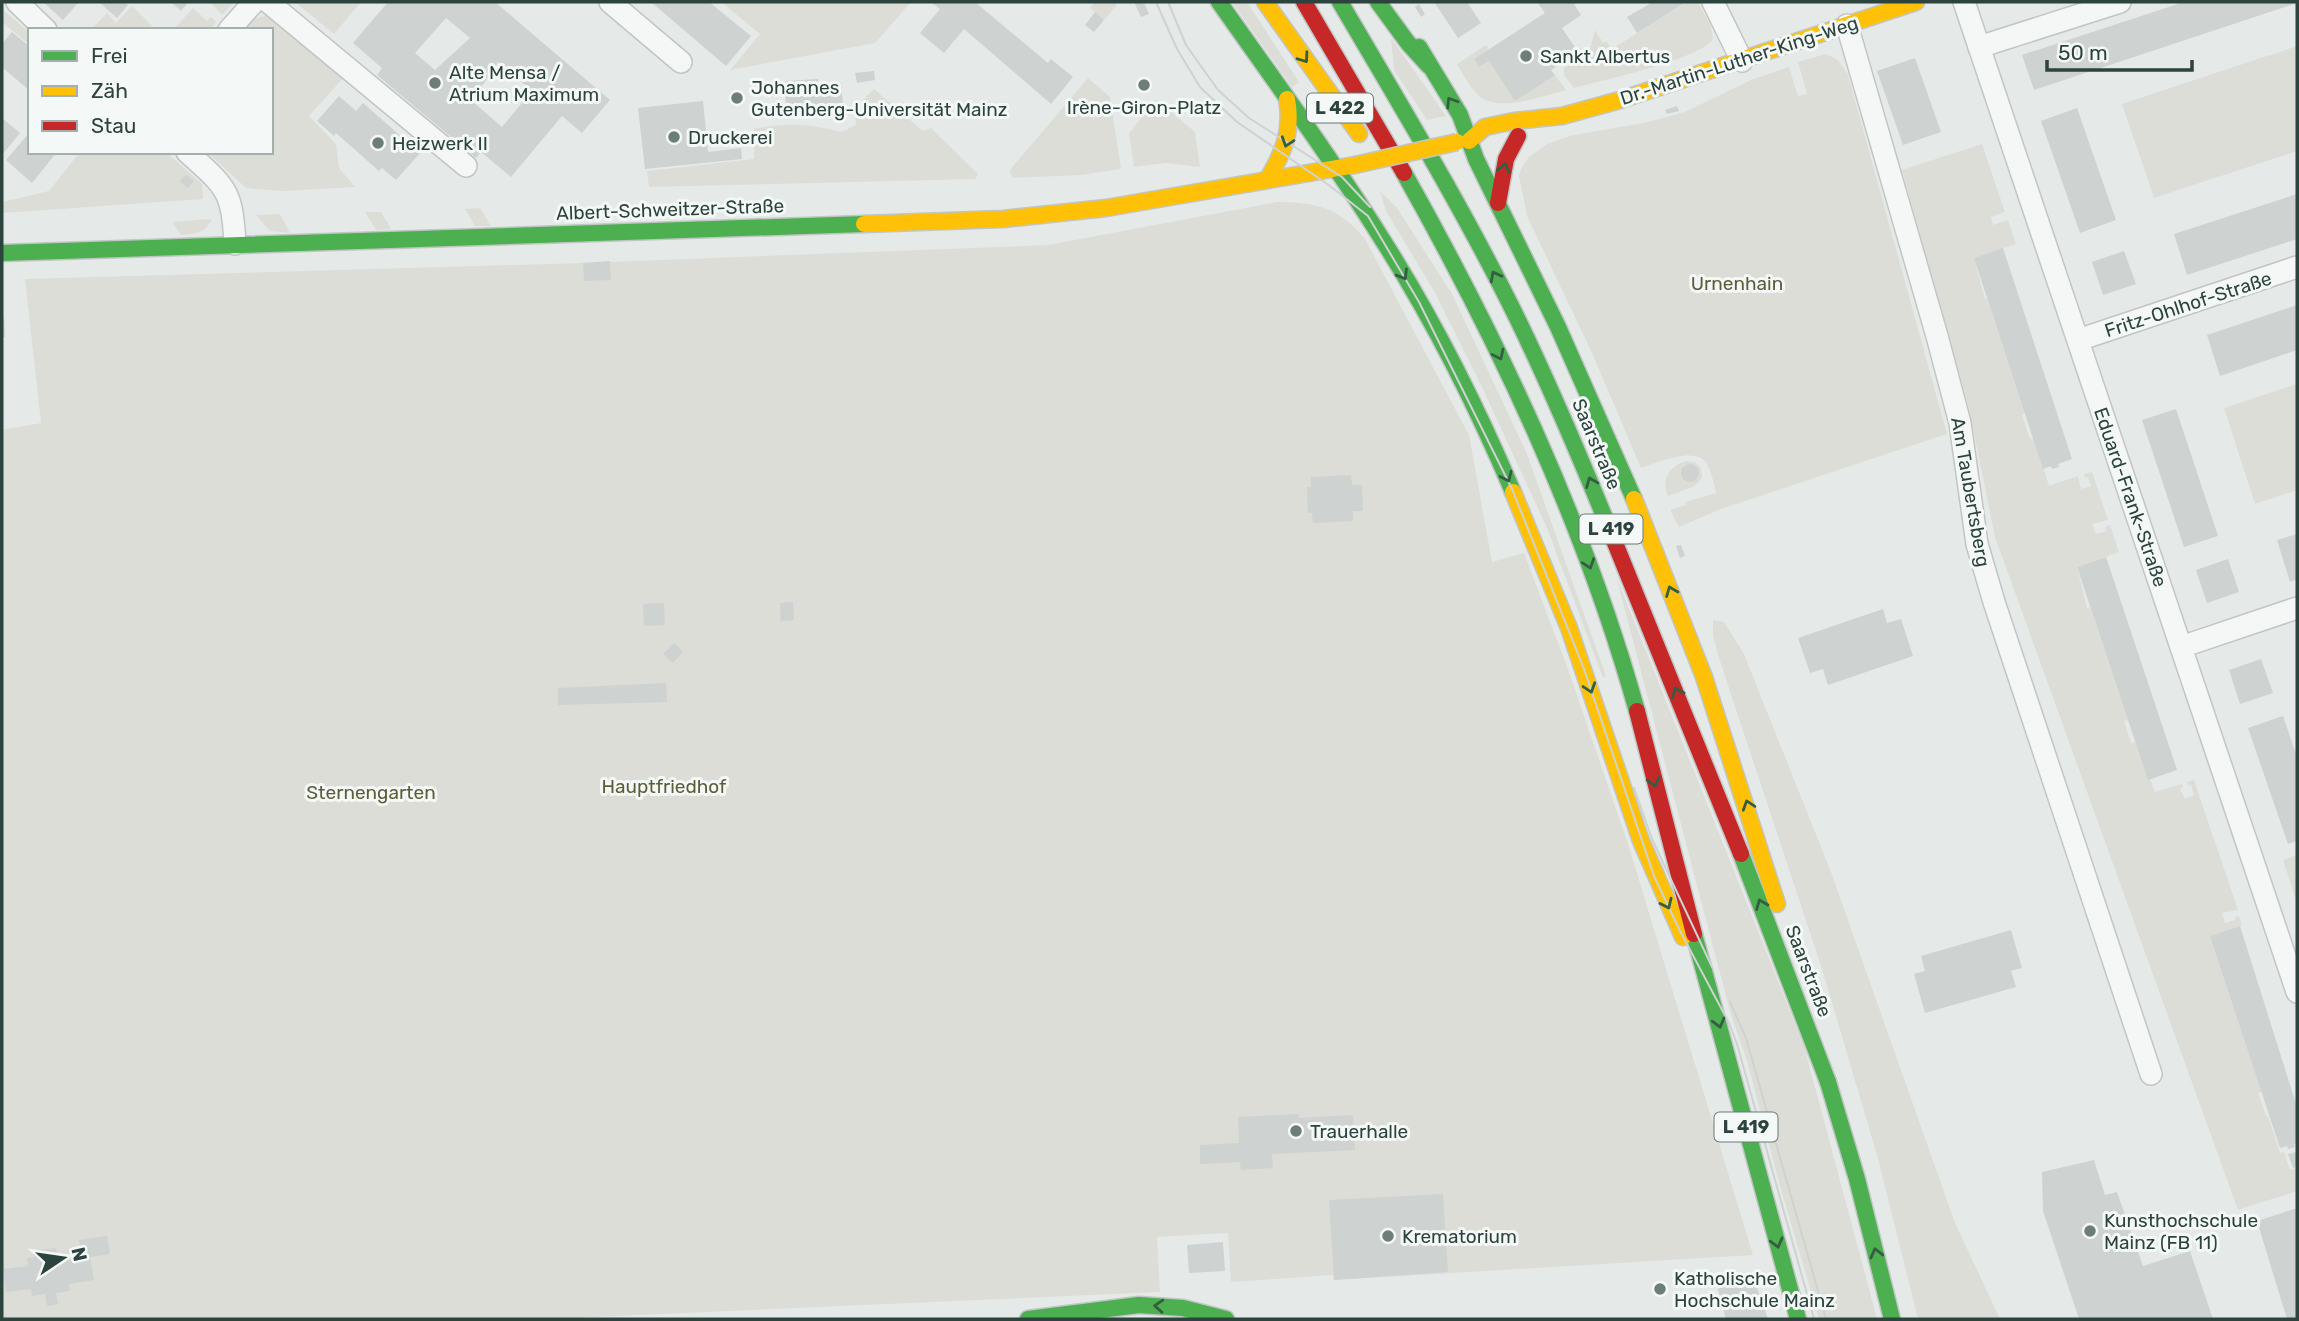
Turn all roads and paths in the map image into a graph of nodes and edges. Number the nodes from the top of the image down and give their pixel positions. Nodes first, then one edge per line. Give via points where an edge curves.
1 (17, 2) edge
2 (254, 2) edge
3 (268, 2) edge
4 (610, 2) edge
5 (1219, 2) edge
6 (1265, 2) edge
7 (1304, 2) edge
8 (1339, 2) edge
9 (1378, 2) edge
10 (1393, 2) edge
11 (1713, 2) edge
12 (1916, 2) edge
13 (1964, 2) edge
14 (2120, 2) edge
15 (1847, 25) junction
16 (44, 28) edge
17 (231, 28) edge
18 (1979, 47) junction
19 (1742, 61) junction
20 (681, 62) dead end
21 (1429, 66) junction
22 (1287, 99) junction
23 (1562, 116) junction
24 (1518, 136) junction
25 (1463, 141) junction
26 (189, 154) edge
27 (466, 166) dead end
28 (1335, 167) junction
29 (1286, 176) junction
30 (1267, 180) junction
31 (1321, 189) dead end
32 (1338, 198) dead end
33 (1499, 203) junction
34 (1422, 208) junction
35 (1368, 216) junction
36 (235, 244) junction
37 (2, 253) edge
38 (2297, 267) edge
39 (2078, 340) junction
40 (2297, 608) edge
41 (2181, 647) junction
42 (2293, 964) edge
43 (1707, 979) junction
44 (2297, 992) edge
45 (2151, 1074) dead end
46 (1828, 1082) junction
47 (1028, 1319) edge
48 (1226, 1319) edge
49 (1798, 1319) edge
50 (1892, 1319) edge

1 - 16 street
2 - 17 street
3 - 27 street
4 - 20 street
5 - 22 main road
6 -> 34 main road, L 422 via 1360,137
7 - 34 main road, L 419
46 -> 8 main road, Saarstraße / L 419 via 1577,448 1458,205
9 - 21 main road
10 - 21 main road
11 - 19 street
12 - 15 main road, Dr.-Martin-Luther-King-Weg
13 - 18 street, Eduard-Frank-Straße
14 - 18 street
15 - 19 main road, Dr.-Martin-Luther-King-Weg
15 - 45 street, Am Taubertsberg via 1957,411 1977,544
18 - 39 street, Eduard-Frank-Straße
19 - 23 main road, Dr.-Martin-Luther-King-Weg
25 -> 21 main road, Saarstraße via 1460,117
22 - 28 main road
22 -> 30 main road via 1290,131
23 - 24 main road, Dr.-Martin-Luther-King-Weg
23 - 25 main road, Dr.-Martin-Luther-King-Weg via 1485,127
24 - 25 main road, Dr.-Martin-Luther-King-Weg via 1491,143
33 -> 24 main road via 1506,159
25 - 28 main road, Albert-Schweitzer-Straße, bridge
25 - 33 main road, Saarstraße
26 - 36 street via 227,192
28 - 29 main road, Albert-Schweitzer-Straße
28 - 35 main road
29 - 30 main road, Albert-Schweitzer-Straße
29 - 31 main road
30 - 36 main road, Albert-Schweitzer-Straße via 1106,208 1003,219
32 - 35 main road
46 -> 33 main road, Saarstraße via 1749,807 1676,603 1596,409
34 -> 43 main road, L 419 via 1524,406 1583,544 1616,644
35 -> 43 main road via 1444,348 1512,489 1584,669 1654,876
36 - 37 main road, Albert-Schweitzer-Straße
38 - 39 street, Fritz-Ohlhof-Straße
39 - 41 street, Eduard-Frank-Straße
40 - 41 street
41 - 42 street, Eduard-Frank-Straße
42 - 44 street, Eduard-Frank-Straße
43 -> 49 main road, L 419
50 -> 46 main road, Saarstraße / L 419
48 -> 47 main road via 1183,1308 1139,1305

